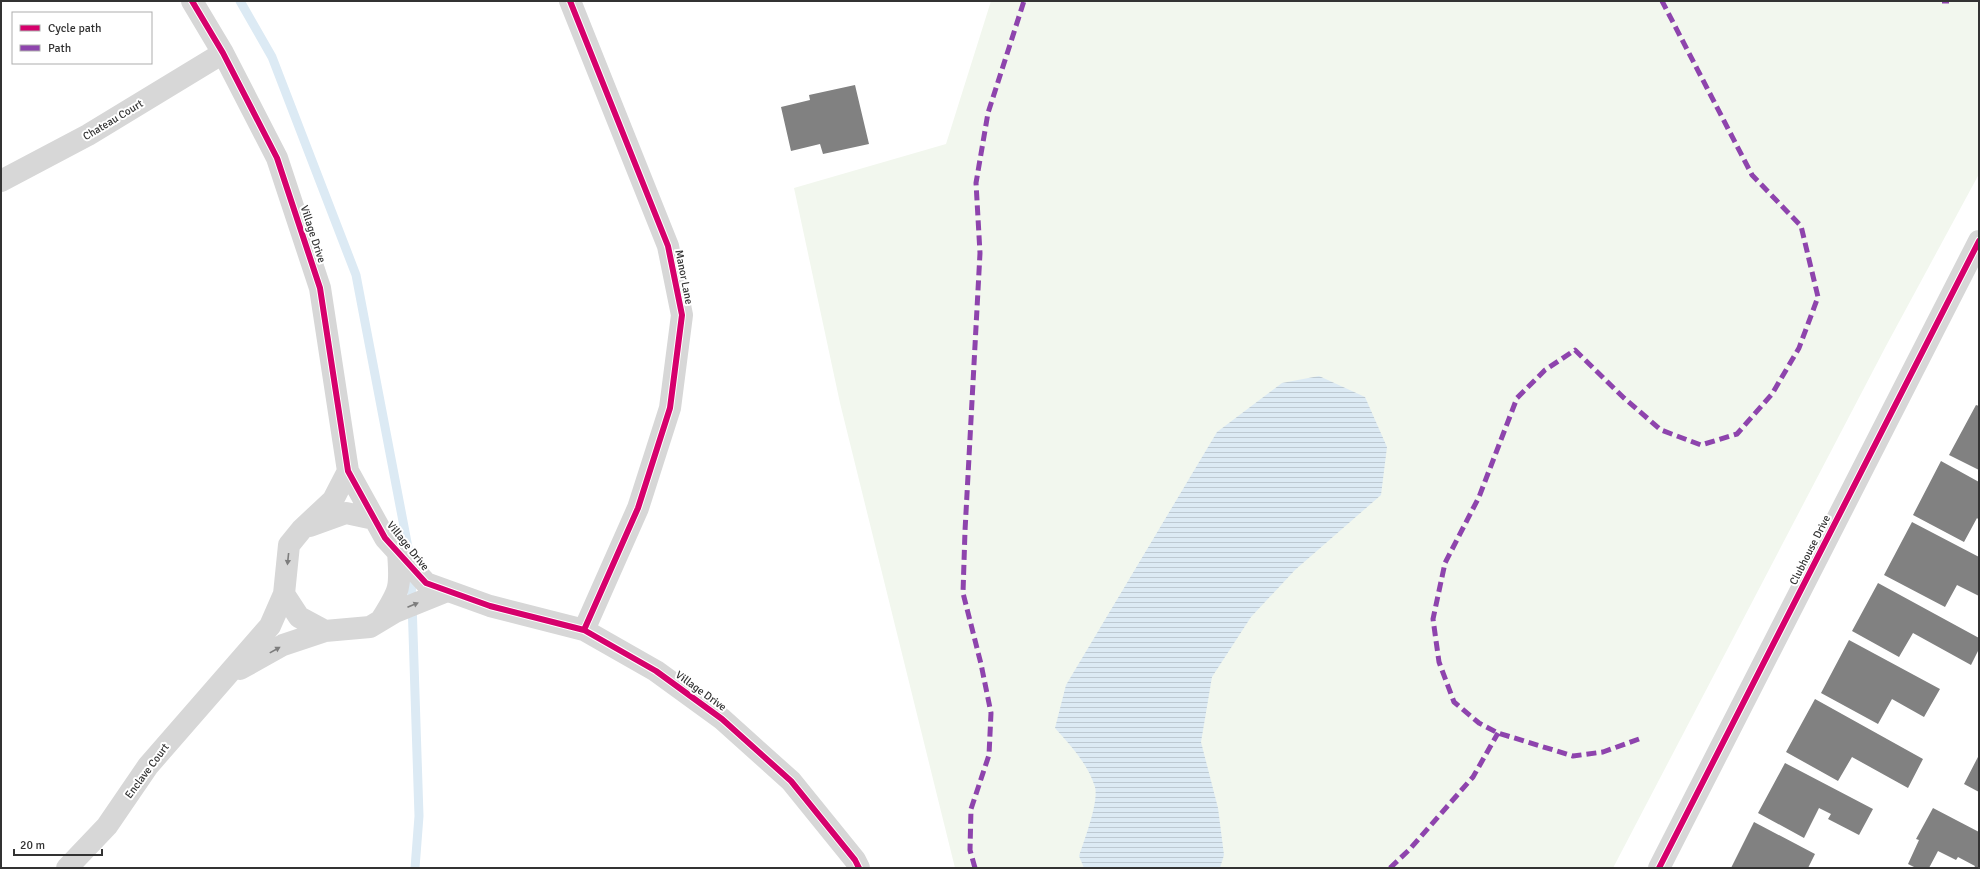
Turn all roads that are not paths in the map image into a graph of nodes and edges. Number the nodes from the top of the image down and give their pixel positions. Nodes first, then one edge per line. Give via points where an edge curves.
1 (192, 1) edge
2 (570, 1) edge
3 (222, 54) junction
4 (1, 181) edge
5 (1979, 241) edge
6 (348, 471) junction
7 (374, 519) junction
8 (302, 529) junction
9 (398, 552) junction
10 (447, 591) junction
11 (284, 594) junction
12 (380, 621) junction
13 (584, 630) junction
14 (325, 631) junction
15 (228, 675) junction
16 (67, 868) edge
17 (860, 868) edge
18 (1659, 868) edge

1 - 3 street, Village Drive
2 - 13 street, Manor Lane via 668,246 682,315 670,408 638,508
3 - 4 street, Chateau Court via 88,135
3 - 6 street, Village Drive via 277,158 320,288
5 - 18 street, Clubhouse Drive
6 - 7 street, Village Drive
6 - 8 street via 333,500
7 - 8 street via 346,513
7 - 9 street, Village Drive via 385,538
8 -> 11 street via 289,545
9 - 10 street, Village Drive via 426,583
9 - 12 street, Village Drive via 400,578 397,595
12 -> 10 street via 395,612
10 - 13 street, Village Drive via 490,606
11 - 14 street via 299,617
11 - 15 street, Enclave Court via 270,626
12 - 14 street via 370,627
13 - 17 street, Village Drive via 656,671 722,719 791,781
15 -> 14 street, Enclave Court via 283,645
15 - 16 street, Enclave Court via 148,766 107,826

